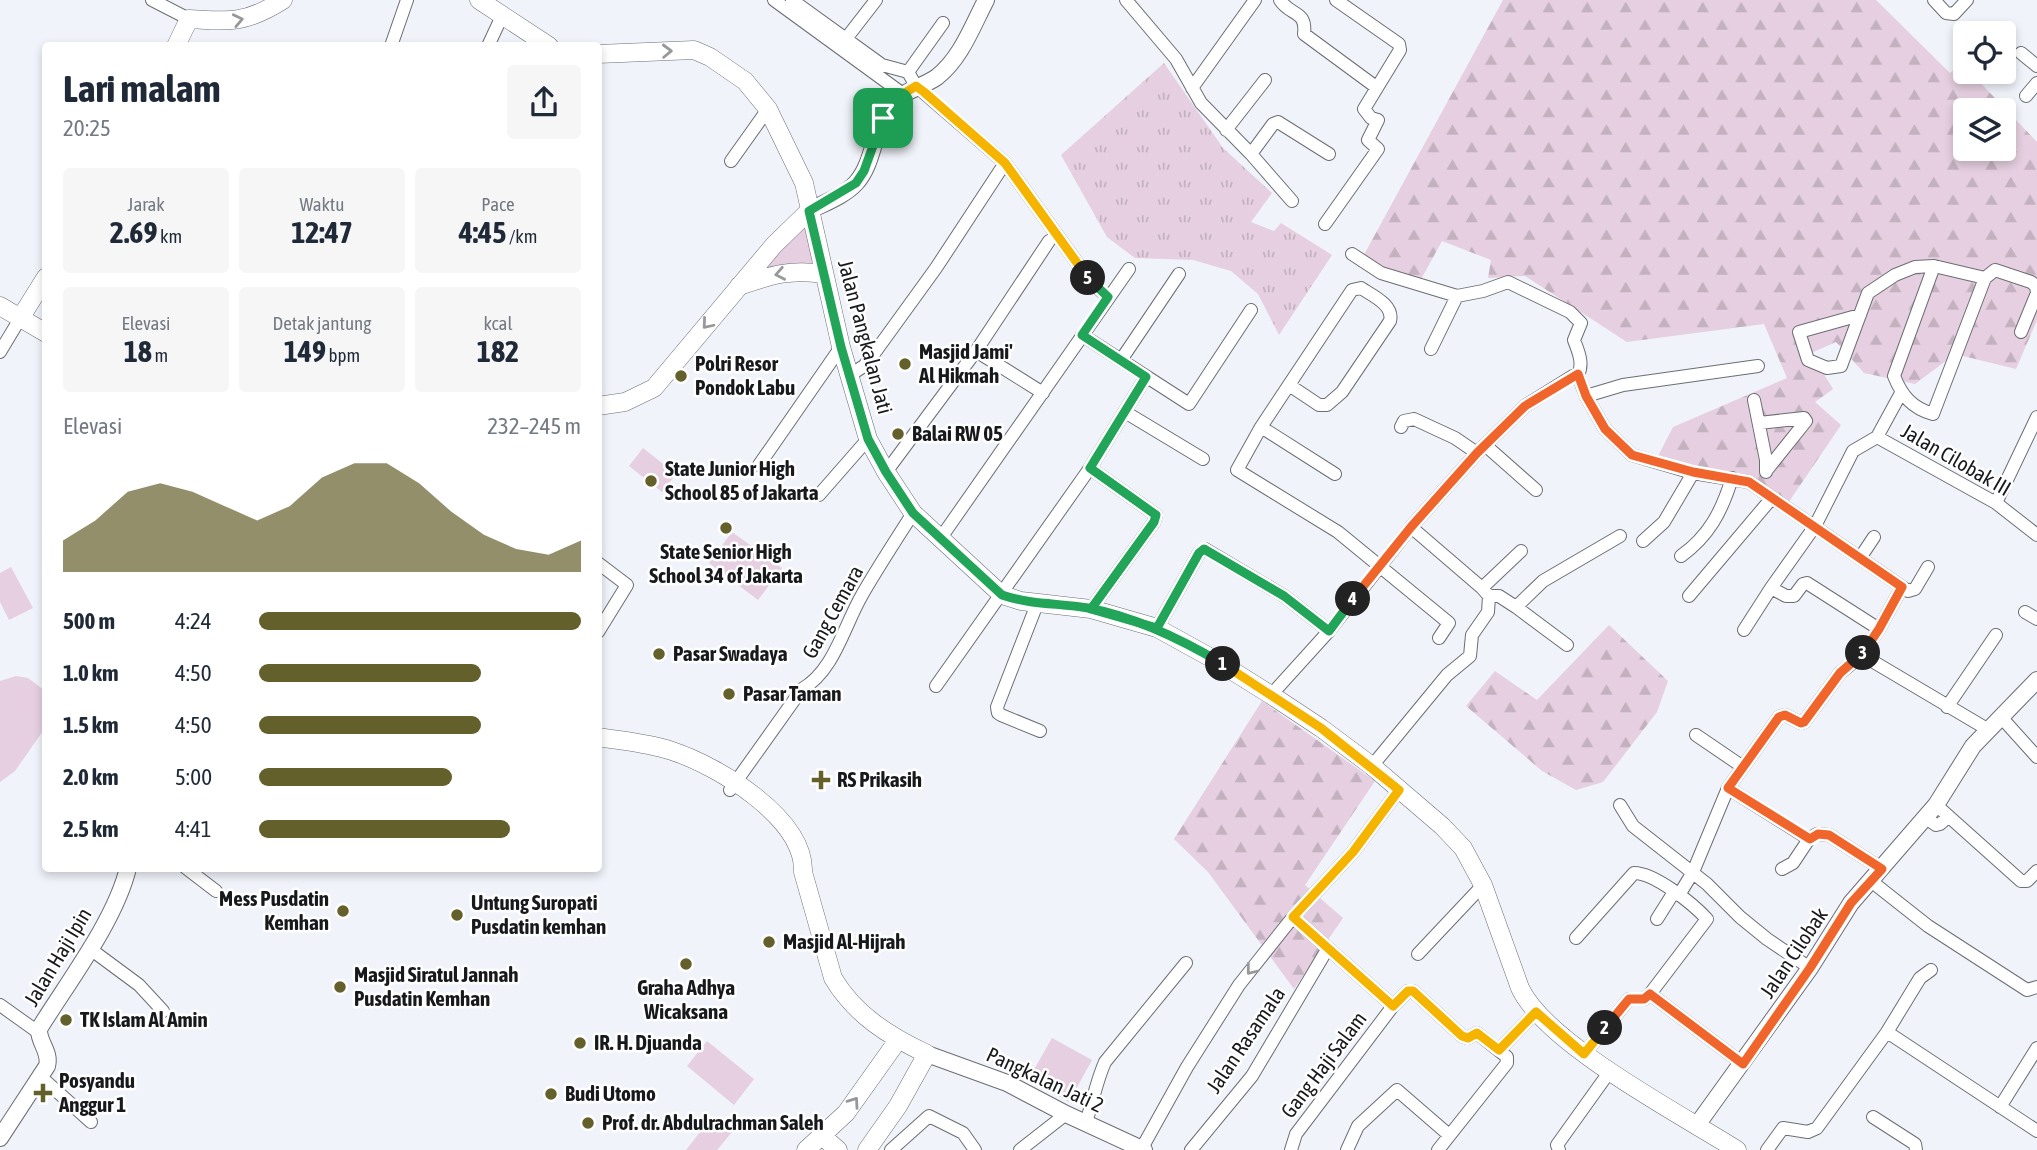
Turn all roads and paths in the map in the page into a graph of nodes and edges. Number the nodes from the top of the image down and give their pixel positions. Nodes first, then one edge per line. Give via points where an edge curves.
1 (152, 0) edge
2 (283, 0) edge
3 (407, 0) edge
4 (479, 0) edge
5 (774, 0) edge
6 (792, 0) edge
7 (876, 0) edge
8 (986, 0) edge
9 (1126, 0) edge
10 (1255, 0) edge
11 (1336, 0) edge
12 (1934, 0) edge
13 (1967, 0) edge
14 (1284, 2) edge
15 (170, 4) edge
16 (502, 16) junction
17 (189, 19) junction
18 (943, 23) dead end
19 (845, 40) junction
20 (178, 42) edge
21 (392, 42) edge
22 (490, 42) edge
23 (543, 42) edge
24 (2021, 53) dead end
25 (602, 54) edge
26 (2037, 65) edge
27 (1265, 80) dead end
28 (2037, 83) edge
29 (909, 84) junction
30 (1376, 86) junction
31 (1192, 88) junction
32 (2026, 96) dead end
33 (768, 109) junction
34 (1226, 130) junction
35 (1251, 154) junction
36 (1329, 154) dead end
37 (731, 161) dead end
38 (1005, 163) junction
39 (1292, 201) dead end
40 (809, 211) junction
41 (1325, 224) dead end
42 (1049, 241) dead end
43 (1352, 254) dead end
44 (1934, 266) junction
45 (1129, 269) dead end
46 (824, 274) junction
47 (1180, 274) dead end
48 (1985, 278) junction
49 (738, 287) junction
50 (42, 290) edge
51 (1457, 296) junction
52 (1108, 297) junction
53 (0, 306) edge
54 (1251, 310) dead end
55 (1860, 315) junction
56 (33, 320) edge
57 (2021, 332) dead end
58 (1082, 335) junction
59 (841, 347) junction
60 (1431, 349) dead end
61 (976, 351) junction
62 (0, 352) edge
63 (1121, 360) junction
64 (1758, 366) dead end
65 (856, 372) junction
66 (1578, 374) junction
67 (1146, 377) junction
68 (1289, 385) junction
69 (1044, 393) junction
70 (1901, 393) junction
71 (1586, 396) junction
72 (1754, 400) dead end
73 (602, 405) edge
74 (1125, 412) junction
75 (2037, 417) edge
76 (1759, 423) junction
77 (1261, 427) junction
78 (1401, 427) dead end
79 (1877, 437) junction
80 (868, 439) junction
81 (1481, 449) junction
82 (1203, 459) dead end
83 (759, 465) dead end
84 (1090, 468) junction
85 (889, 469) junction
86 (1766, 471) junction
87 (1693, 472) junction
88 (1335, 474) dead end
89 (1732, 478) junction
90 (1756, 487) junction
91 (1536, 490) dead end
92 (819, 495) dead end
93 (1771, 499) junction
94 (1996, 503) junction
95 (913, 513) junction
96 (1815, 526) junction
97 (1411, 527) junction
98 (946, 530) junction
99 (2036, 533) edge
100 (1620, 536) dead end
101 (1874, 537) dead end
102 (1643, 541) dead end
103 (1521, 551) dead end
104 (1681, 556) dead end
105 (1860, 558) junction
106 (602, 566) edge
107 (1378, 566) junction
108 (1928, 566) dead end
109 (1902, 587) junction
110 (1771, 588) junction
111 (1005, 591) junction
112 (1486, 592) junction
113 (1689, 596) dead end
114 (1037, 604) junction
115 (1516, 607) junction
116 (1091, 609) junction
117 (2025, 612) dead end
118 (2037, 619) edge
119 (602, 626) edge
120 (1157, 628) junction
121 (1879, 629) junction
122 (1329, 631) junction
123 (1744, 631) dead end
124 (1996, 635) dead end
125 (1438, 638) dead end
126 (1567, 645) dead end
127 (1861, 655) junction
128 (2035, 685) edge
129 (936, 686) dead end
130 (1271, 695) junction
131 (1947, 707) junction
132 (2000, 717) junction
133 (1987, 729) junction
134 (1040, 731) dead end
135 (1696, 735) dead end
136 (602, 738) edge
137 (602, 745) edge
138 (2037, 757) edge
139 (1372, 766) junction
140 (1743, 767) junction
141 (732, 787) junction
142 (1728, 788) junction
143 (1399, 790) junction
144 (1620, 805) dead end
145 (1942, 811) junction
146 (1810, 839) junction
147 (1782, 869) dead end
148 (2037, 871) edge
149 (127, 872) edge
150 (191, 872) edge
151 (1693, 872) junction
152 (1877, 875) junction
153 (2032, 883) edge
154 (1483, 886) junction
155 (216, 891) dead end
156 (1677, 894) junction
157 (1293, 917) junction
158 (1657, 919) dead end
159 (1576, 938) dead end
160 (89, 948) junction
161 (1328, 948) junction
162 (1418, 954) dead end
163 (1186, 963) dead end
164 (1810, 968) junction
165 (1931, 970) dead end
166 (2037, 987) edge
167 (1650, 994) junction
168 (0, 1005) edge
169 (1393, 1006) junction
170 (163, 1011) dead end
171 (1536, 1012) junction
172 (38, 1032) junction
173 (1888, 1032) junction
174 (898, 1040) junction
175 (2037, 1048) edge
176 (1499, 1050) junction
177 (927, 1054) junction
178 (1584, 1054) junction
179 (1743, 1064) junction
180 (2032, 1069) edge
181 (1610, 1071) junction
182 (41, 1077) junction
183 (2000, 1108) junction
184 (1066, 1114) junction
185 (1873, 1117) dead end
186 (91, 1122) dead end
187 (1086, 1122) junction
188 (1698, 1125) junction
189 (2037, 1131) edge
190 (1449, 1135) junction
191 (822, 1136) junction
192 (0, 1138) edge
193 (1714, 1144) edge
194 (1143, 1149) edge
195 (806, 1150) edge
196 (838, 1150) edge
197 (867, 1150) edge
198 (891, 1150) edge
199 (974, 1150) edge
200 (1020, 1150) edge
201 (1191, 1150) edge
202 (1291, 1150) edge
203 (1346, 1150) edge
204 (1438, 1150) edge
205 (1559, 1150) edge
206 (1737, 1150) edge
207 (1767, 1150) edge
208 (1916, 1150) edge

1 - 15 street
17 -> 2 main road via 238,21
3 - 21 street
4 - 16 main road
5 - 29 street
6 - 19 street
7 - 19 street
8 - 29 street via 956,59 935,78
9 - 31 street via 1176,59
10 - 31 street
11 - 30 street via 1399,44 1400,50
12 - 13 street via 1946,13 1954,14
14 - 30 street via 1301,16 1304,34
15 - 17 street
16 - 22 street
16 - 23 main road
17 - 20 main road
18 - 29 street
19 - 29 street
24 - 26 street
25 -> 33 main road, Jalan Pangkalan Jati via 694,50 745,81
27 - 34 street
28 - 32 street
29 - 38 street
29 - 40 street via 883,118 856,183
30 - 41 street via 1364,109 1378,120 1368,139 1378,149
31 - 34 street
33 - 37 street
33 - 40 main road, Jalan Pangkalan Jati via 804,183
34 - 35 street
35 - 36 street via 1278,122
35 - 39 street
38 - 52 street via 1091,282
38 - 65 street via 936,268
40 - 46 main road, Jalan Pangkalan Jati
40 - 49 main road
42 - 61 street
43 - 51 street via 1381,273
44 - 48 street
44 - 55 street via 1895,275 1868,293
44 - 70 street via 1894,376
45 - 52 street
46 -> 49 main road via 775,274
46 - 59 main road, Jalan Pangkalan Jati
47 - 63 street
48 - 57 street via 1995,270 2036,286
48 - 70 street via 1933,414
49 -> 73 main road via 654,388 625,402
50 - 56 main road
51 - 60 street
51 - 66 street via 1508,282 1570,312 1581,323 1574,340 1580,356
52 - 58 street
53 - 56 main road
54 - 67 street via 1191,403
55 - 55 street via 1841,366 1827,368 1808,360 1799,332
56 - 62 street
58 - 63 street
58 - 69 street
59 - 65 main road, Jalan Pangkalan Jati
59 - 83 street
61 - 69 street
61 - 85 street
63 - 67 street
64 - 71 street via 1623,384
65 - 80 main road, Jalan Pangkalan Jati
66 - 71 street
66 - 81 street via 1525,406
67 - 74 street
68 - 68 street via 1352,290 1361,288 1390,309 1390,321 1342,392 1327,405 1319,405
68 - 77 street
69 - 98 street
70 - 79 street
71 - 87 street via 1605,429 1632,455
72 - 76 street
74 - 82 street
74 - 84 street
75 - 94 street
76 - 86 street
76 - 86 street via 1806,421
77 - 88 street
77 - 107 street via 1237,470 1338,532
78 - 81 street via 1404,421 1414,419
79 - 94 street, Jalan Cilobak III
79 - 96 street, Jalan Cilobak III via 1853,452
80 - 85 main road, Jalan Pangkalan Jati
80 - 92 street
81 - 91 street
81 - 97 street
84 - 111 street
84 - 116 street via 1156,515
85 - 95 main road, Jalan Pangkalan Jati
86 - 90 street
87 - 89 street
87 - 102 street via 1664,522
89 - 90 street
89 - 104 street via 1718,517
90 - 93 street
93 - 96 street
93 - 113 street
94 - 99 street, Jalan Cilobak III
95 - 98 main road, Jalan Pangkalan Jati
95 - 141 street, Gang Cemara via 860,598 818,678 802,689
96 - 105 street
96 - 110 street, Jalan Cilobak III
97 - 107 street
97 - 112 street
98 - 111 main road, Jalan Pangkalan Jati
100 - 115 street via 1543,581
101 - 105 street
103 - 112 street
105 - 109 street
106 - 119 street via 627,585
107 - 122 street
107 - 125 street via 1449,623
108 - 109 street via 1915,589
109 - 121 street
110 - 121 street via 1794,596 1807,583
110 - 123 street, Jalan Cilobak III
111 - 114 main road, Jalan Pangkalan Jati
111 - 129 street
112 - 115 street
112 - 139 street via 1488,612 1472,635 1470,656 1447,675
114 - 116 main road, Jalan Pangkalan Jati
114 - 134 street via 997,707 1001,715
115 - 126 street
116 - 120 main road, Jalan Pangkalan Jati
117 - 118 street
120 - 122 street via 1205,549 1284,596
120 - 130 main road, Jalan Pangkalan Jati
121 - 127 street
122 - 130 street
124 - 131 street
127 - 131 street
127 - 140 street via 1840,673 1804,722 1779,717
128 - 132 street, Jalan Cilobak
130 - 139 main road, Jalan Pangkalan Jati
131 - 133 street
132 - 133 street, Jalan Cilobak
132 - 138 street
133 - 145 street, Jalan Cilobak via 1965,758
135 - 140 street
136 - 141 main road via 670,750 709,766
137 - 141 main road via 678,762
139 - 143 main road, Jalan Pangkalan Jati
140 - 142 street
141 - 174 main road via 766,805 781,820 803,859 833,978 860,1012
142 - 146 street
142 - 151 street
143 - 154 main road, Jalan Pangkalan Jati via 1456,840
143 - 157 street via 1353,852
144 - 151 street via 1633,826
145 - 152 street, Jalan Cilobak via 1926,818
145 - 153 street via 2021,881
146 - 147 street via 1793,863
146 - 152 street via 1829,835
148 - 153 street
149 - 160 street, Jalan Haji Ipin
150 - 155 street
151 - 156 street
151 - 164 street via 1740,917
152 - 164 street, Jalan Cilobak via 1851,903
152 - 166 street via 1928,926 2027,990
154 - 162 street
154 - 171 main road, Jalan Pangkalan Jati via 1520,988
156 - 158 street
156 - 159 street via 1634,873
156 - 167 street via 1707,920
157 - 161 street
157 -> 194 street via 1239,985
160 - 170 street via 139,985
160 - 172 street, Jalan Haji Ipin
161 - 169 street
161 - 201 street, Jalan Rasamala via 1252,1076
163 - 187 street via 1105,1062
164 - 179 street, Jalan Cilobak
165 - 173 street via 1920,978
167 - 178 street via 1629,999
167 - 179 street
168 - 172 street
169 - 176 street via 1413,991 1462,1036 1477,1033
169 - 202 street, Gang Haji Salam via 1296,1134
171 - 176 street
171 - 178 main road, Jalan Pangkalan Jati
172 - 182 street, Jalan Haji Ipin via 49,1060
173 - 183 street
173 - 207 street via 1817,1128 1808,1132 1783,1128
174 - 177 main road
191 -> 174 main road via 846,1113
175 - 180 street
176 - 190 street via 1507,1063
177 - 184 street, Pangkalan Jati 2 via 1007,1083
177 - 197 main road
178 - 181 main road, Jalan Pangkalan Jati
179 - 188 street, Jalan Cilobak
180 - 183 street
181 - 188 main road, Jalan Pangkalan Jati
181 - 205 street via 1558,1145
182 - 186 street
182 - 192 street
183 - 189 street
184 - 187 street, Pangkalan Jati 2
184 - 200 street
185 - 208 street via 1914,1144
187 - 194 street, Pangkalan Jati 2
188 - 193 main road, Jalan Pangkalan Jati
190 - 203 street via 1397,1090 1358,1126
190 - 204 street
191 - 195 main road
191 - 196 main road
193 - 206 main road, Jalan Pangkalan Jati
198 - 199 street via 929,1116 963,1133

